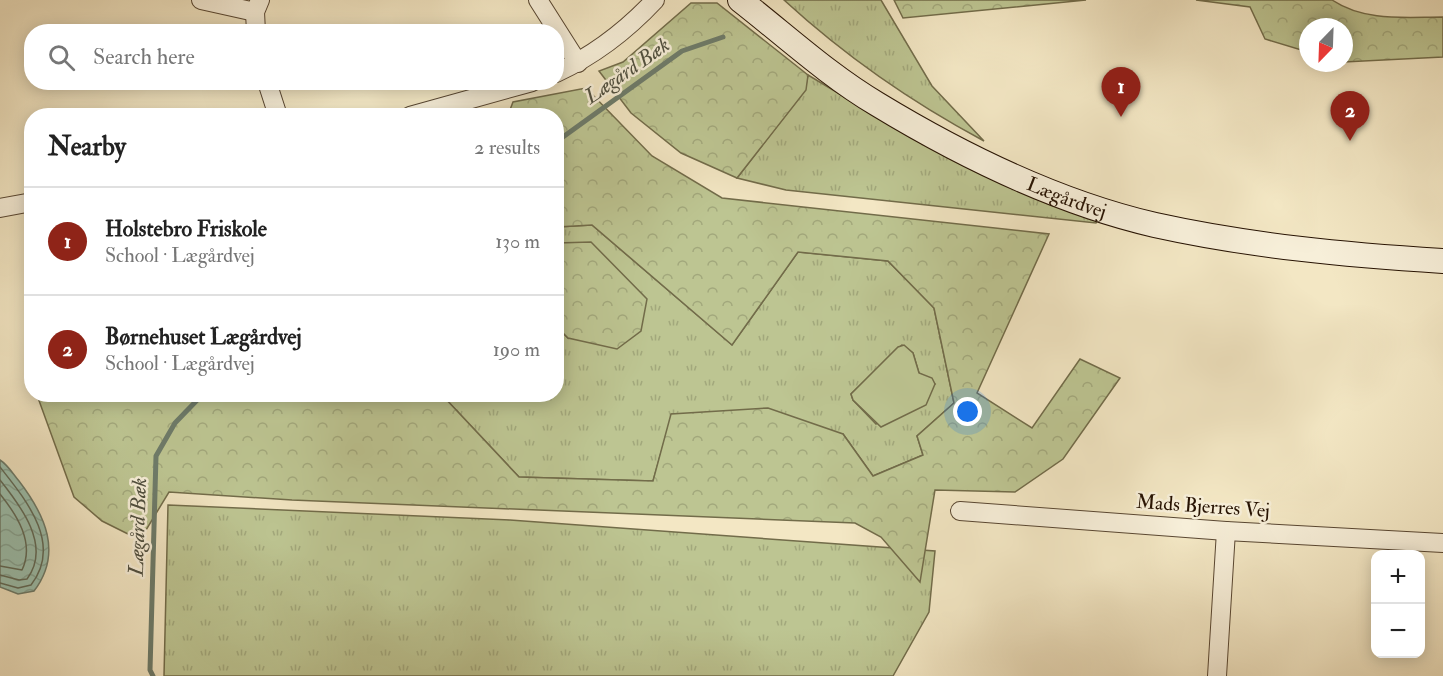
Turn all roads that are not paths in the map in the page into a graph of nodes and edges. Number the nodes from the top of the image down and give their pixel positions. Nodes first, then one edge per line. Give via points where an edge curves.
1 (201, 0) edge
2 (538, 0) edge
3 (655, 0) edge
4 (740, 0) edge
5 (257, 6) edge
6 (256, 24) edge
7 (554, 24) edge
8 (564, 40) edge
9 (579, 63) junction
10 (564, 70) edge
11 (270, 90) edge
12 (503, 90) edge
13 (275, 108) edge
14 (439, 108) edge
15 (24, 204) edge
16 (0, 208) edge
17 (1443, 261) edge
18 (960, 511) dead end
19 (1226, 531) junction
20 (1443, 543) edge
21 (1217, 676) edge

1 - 5 street
2 - 7 street
3 - 9 street via 631,26
4 - 17 street, Lægårdvej via 875,103 997,168 1084,203 1154,225 1225,238 1325,253
5 - 6 street
8 - 9 street
9 - 10 street
11 - 13 street
12 - 14 street
15 - 16 street
18 - 19 street, Mads Bjerres Vej
19 - 20 street, Mads Bjerres Vej
19 - 21 street

